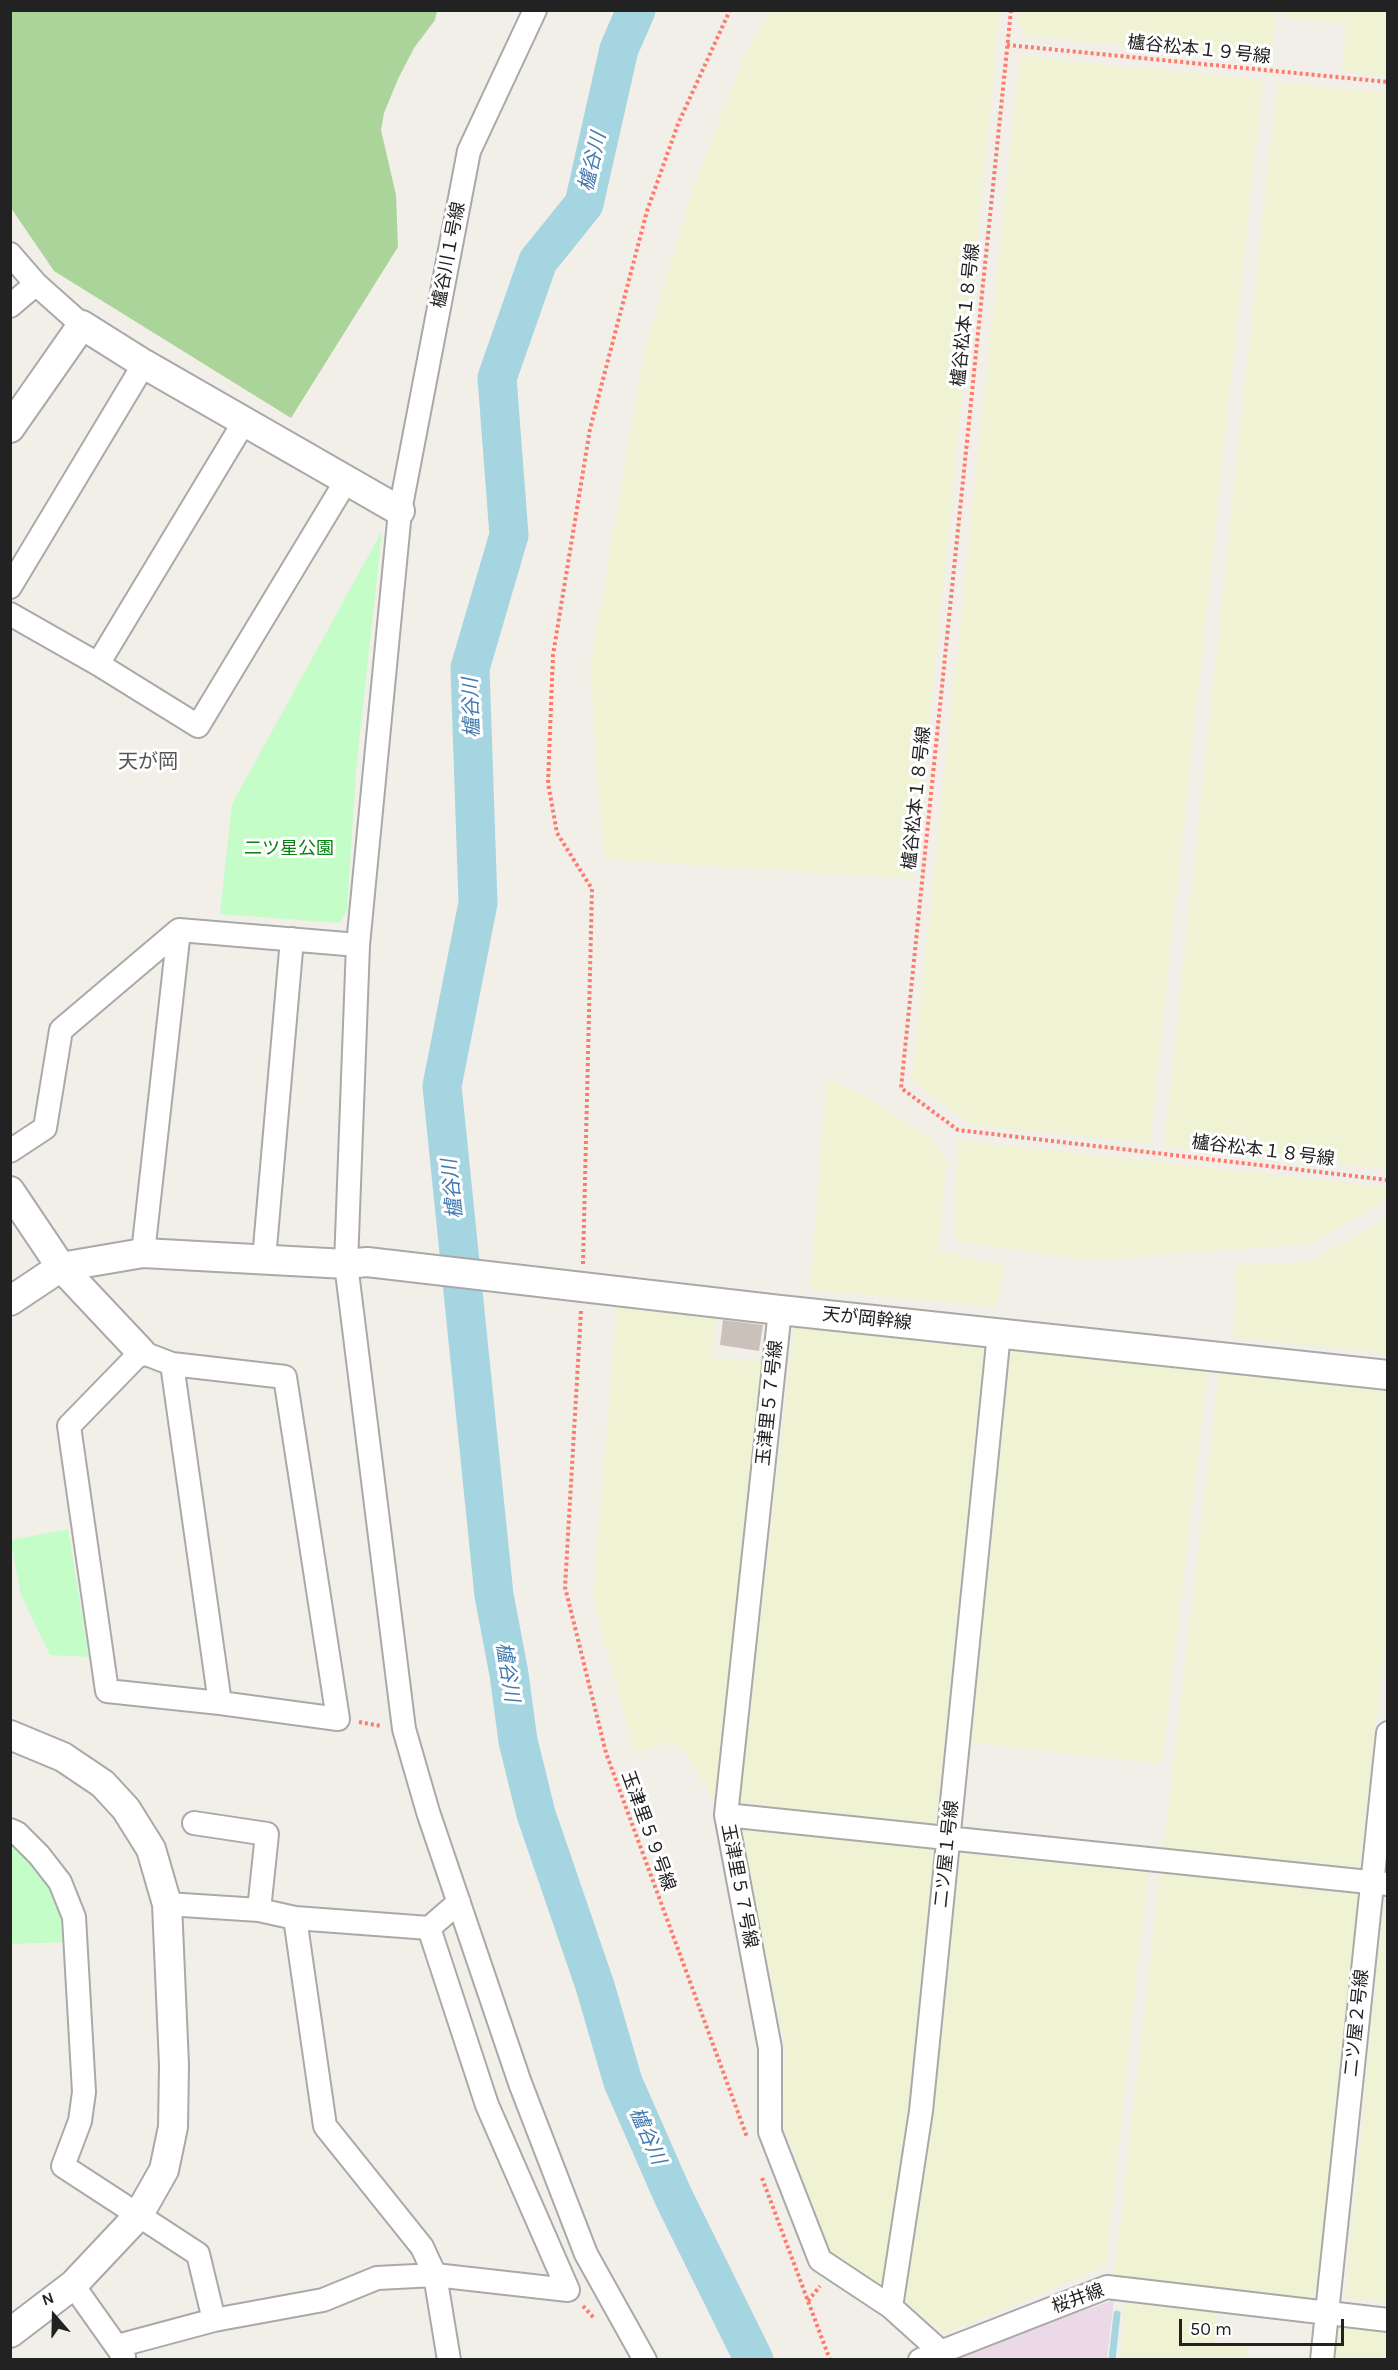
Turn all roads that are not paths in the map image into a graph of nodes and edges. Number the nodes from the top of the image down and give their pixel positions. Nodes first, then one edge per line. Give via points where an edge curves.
1 (535, 10) edge
2 (10, 254) edge
3 (36, 284) junction
4 (10, 306) edge
5 (82, 325) junction
6 (144, 364) junction
7 (244, 422) junction
8 (10, 428) edge
9 (346, 481) junction
10 (400, 511) junction
11 (10, 587) edge
12 (10, 614) edge
13 (98, 664) junction
14 (179, 930) junction
15 (292, 939) junction
16 (358, 945) junction
17 (10, 1151) edge
18 (10, 1191) edge
19 (143, 1253) junction
20 (264, 1259) junction
21 (357, 1263) junction
22 (61, 1267) junction
23 (10, 1301) edge
24 (780, 1310) junction
25 (999, 1333) junction
26 (141, 1352) junction
27 (172, 1364) junction
28 (1388, 1375) edge
29 (220, 1703) junction
30 (1388, 1732) edge
31 (10, 1734) edge
32 (726, 1815) junction
33 (194, 1823) dead end
34 (10, 1830) edge
35 (949, 1837) junction
36 (1380, 1884) edge
37 (459, 1902) junction
38 (166, 1905) junction
39 (259, 1910) junction
40 (295, 1918) junction
41 (429, 1928) junction
42 (138, 2216) junction
43 (435, 2275) junction
44 (73, 2285) junction
45 (891, 2307) junction
46 (1327, 2314) junction
47 (214, 2320) junction
48 (1388, 2320) edge
49 (10, 2333) edge
50 (121, 2353) edge
51 (930, 2356) edge
52 (449, 2360) edge
53 (645, 2360) edge
54 (1322, 2360) edge

1 - 10 street, 櫨谷川１号線 via 469,151
2 - 3 street
3 - 4 street
3 - 5 street
5 - 6 street
5 - 8 street
6 - 7 street
6 - 11 street
7 - 9 street
7 - 13 street
9 - 10 street
9 - 13 street via 198,726
10 - 16 street, 櫨谷川１号線
12 - 13 street
14 - 15 street
14 - 17 street via 61,1030 45,1128
14 - 19 street
15 - 16 street
15 - 20 street
16 - 21 street, 櫨谷川１号線
18 - 22 street
19 - 20 street, 天が岡幹線
19 - 22 street, 天が岡幹線
20 - 21 street, 天が岡幹線
21 - 24 street, 天が岡幹線
21 - 37 street, 櫨谷川１号線 via 404,1729
22 - 23 street
22 - 26 street
24 - 25 street, 天が岡幹線
24 - 32 street, 玉津里５７号線
25 - 28 street, 天が岡幹線
25 - 35 street, 二ツ屋１号線
26 - 27 street
26 - 29 street via 69,1425 107,1690
27 - 29 street
27 - 29 street via 285,1377 338,1719
30 - 36 street, 二ツ屋２号線
31 - 38 street via 63,1757 103,1785 126,1809 151,1849
32 - 35 street
32 - 45 street, 玉津里５７号線 via 770,2048 770,2132 820,2260
33 - 39 street via 267,1834
34 - 42 street via 60,1882 74,1917 84,2092 80,2121 63,2166
35 - 36 street
35 - 45 street, 二ツ屋１号線 via 921,2112
36 - 46 street, 二ツ屋２号線
37 - 41 street
37 - 53 street, 櫨谷川１号線 via 520,2083 586,2254
38 - 39 street
38 - 42 street via 174,2065 172,2127 164,2170
39 - 40 street
40 - 41 street
40 - 43 street via 325,2126 422,2247
41 - 43 street via 487,2104 568,2290
42 - 44 street
42 - 47 street via 198,2254
43 - 47 street via 377,2278 323,2300
43 - 52 street
44 - 49 street
44 - 50 street
45 - 51 street
46 - 48 street, 桜井線
46 - 51 street, 桜井線 via 1107,2287
46 - 54 street, 二ツ屋２号線
47 - 50 street

